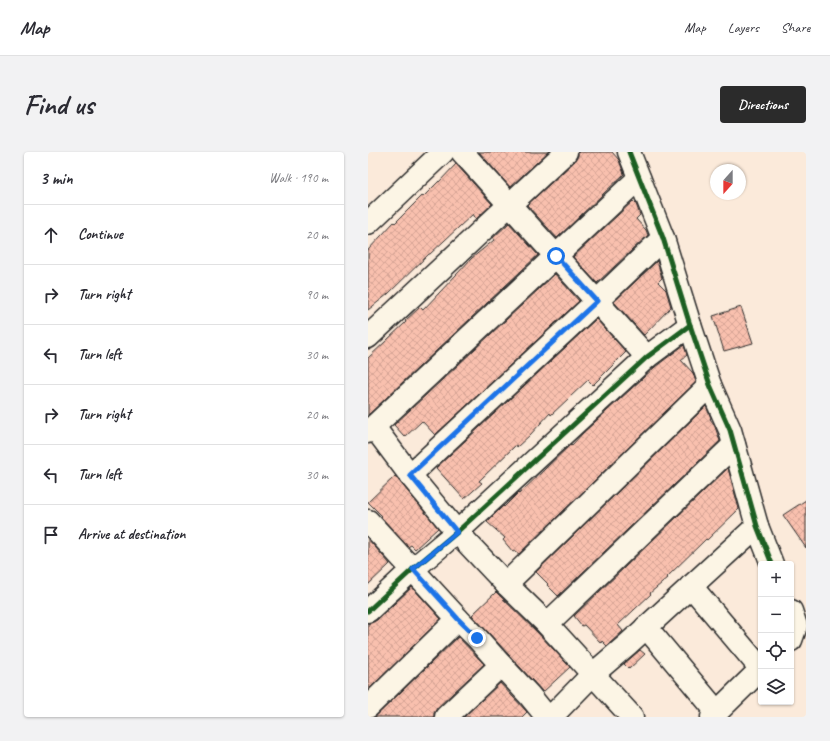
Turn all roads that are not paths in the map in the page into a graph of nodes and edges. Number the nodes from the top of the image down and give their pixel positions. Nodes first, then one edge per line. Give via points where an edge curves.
1 (443, 152) edge
2 (462, 152) edge
3 (566, 152) edge
4 (629, 152) edge
5 (639, 178) junction
6 (509, 204) junction
7 (368, 223) edge
8 (663, 238) junction
9 (556, 256) junction
10 (597, 301) junction
11 (690, 325) junction
12 (368, 337) edge
13 (647, 357) junction
14 (710, 385) junction
15 (371, 429) edge
16 (734, 445) junction
17 (410, 475) junction
18 (368, 521) edge
19 (757, 526) junction
20 (457, 532) junction
21 (771, 561) edge
22 (413, 569) junction
23 (506, 584) junction
24 (691, 586) junction
25 (368, 611) edge
26 (458, 619) junction
27 (794, 620) edge
28 (547, 624) junction
29 (646, 627) junction
30 (794, 632) edge
31 (758, 665) edge
32 (501, 666) junction
33 (758, 672) edge
34 (593, 674) junction
35 (368, 707) edge
36 (714, 715) edge
37 (446, 717) edge
38 (547, 717) edge
39 (551, 717) edge
40 (632, 717) edge

1 - 7 street
2 - 6 street
3 - 6 street
4 - 5 street
5 - 8 street
5 - 9 street
6 - 9 street
6 - 12 street
8 - 10 street
8 - 11 street
9 - 10 street
9 - 15 street
10 - 13 street
10 - 17 street
11 - 13 street
11 - 14 street
13 - 20 street
14 - 16 street
14 - 23 street
15 - 17 street
16 - 19 street
16 - 28 street
17 - 20 street
18 - 22 street
19 - 21 street
19 - 24 street
20 - 22 street
20 - 23 street
22 - 25 street
22 - 26 street
23 - 28 street
24 - 29 street
24 - 31 street
26 - 32 street
26 - 35 street
27 - 30 street
28 - 34 street
29 - 34 street
29 - 36 street
32 - 37 street
32 - 38 street
33 - 36 street
34 - 39 street
34 - 40 street

